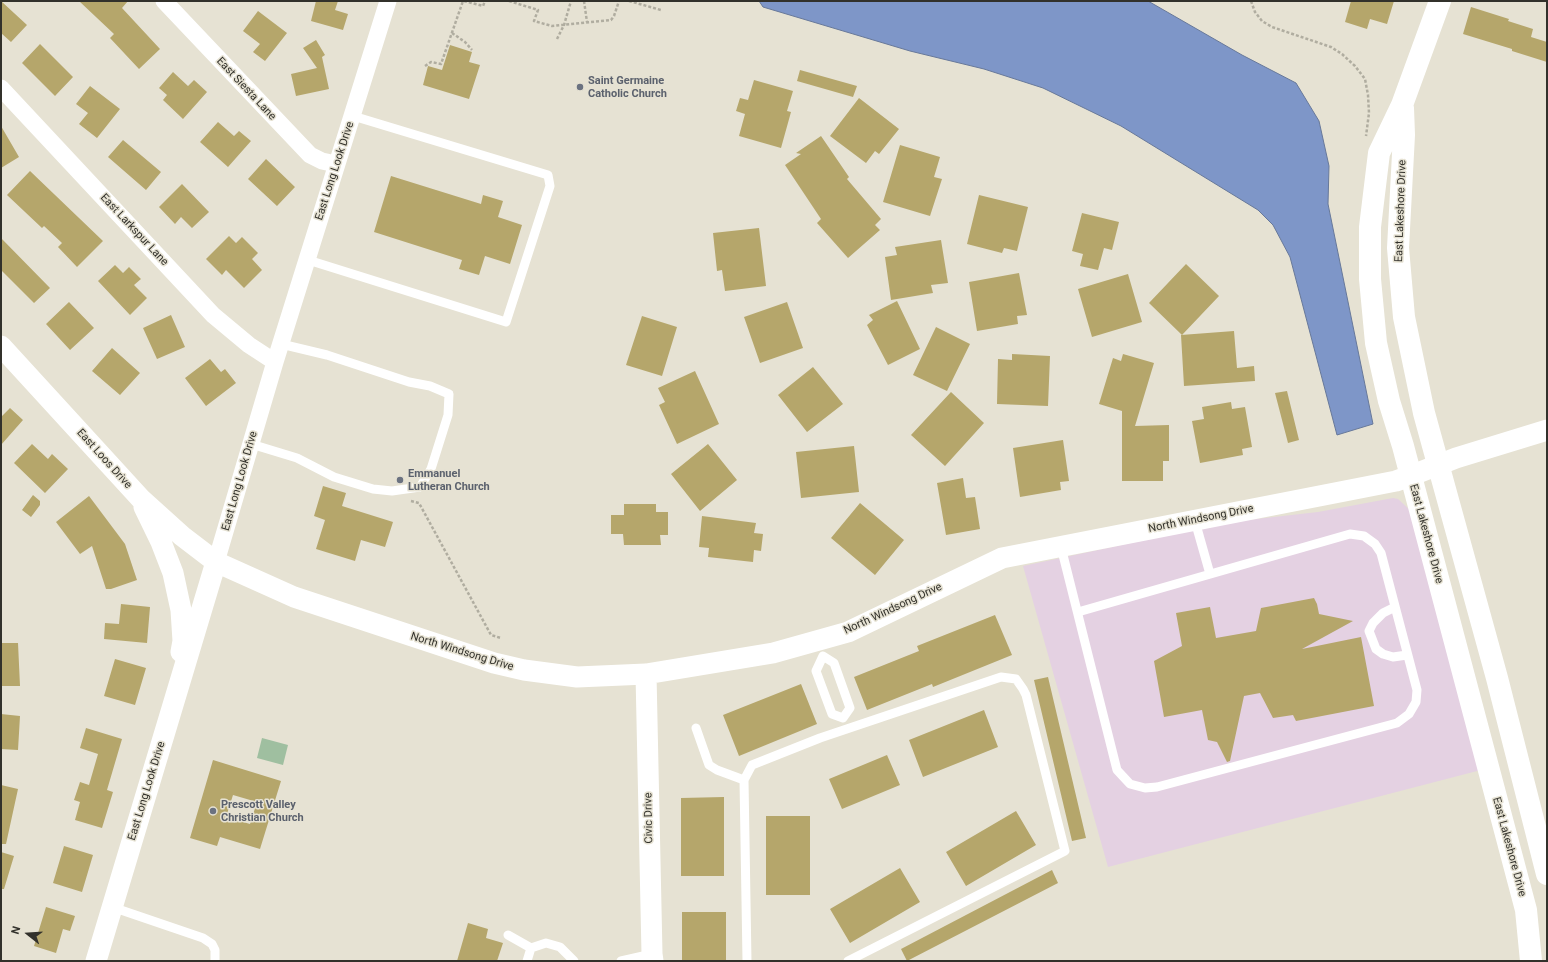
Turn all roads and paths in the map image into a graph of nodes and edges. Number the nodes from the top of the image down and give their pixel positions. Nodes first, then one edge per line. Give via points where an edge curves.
1 (164, 1) edge
2 (388, 1) edge
3 (463, 1) edge
4 (485, 1) edge
5 (509, 1) edge
6 (571, 1) edge
7 (584, 1) edge
8 (619, 1) edge
9 (629, 1) edge
10 (1251, 1) edge
11 (1440, 1) edge
12 (661, 10) dead end
13 (587, 22) junction
14 (564, 25) junction
15 (452, 33) junction
16 (557, 39) dead end
17 (472, 50) dead end
18 (425, 66) dead end
19 (1365, 79) dead end
20 (1, 88) edge
21 (1402, 105) junction
22 (353, 116) junction
23 (336, 164) junction
24 (308, 260) junction
25 (281, 344) junction
26 (1, 346) edge
27 (275, 362) junction
28 (1547, 430) edge
29 (251, 444) junction
30 (1438, 466) junction
31 (1410, 476) junction
32 (141, 499) junction
33 (407, 500) dead end
34 (1195, 520) junction
35 (1061, 547) junction
36 (216, 562) junction
37 (1210, 574) junction
38 (1395, 608) junction
39 (1078, 612) junction
40 (501, 638) dead end
41 (821, 648) junction
42 (1407, 655) junction
43 (646, 674) junction
44 (177, 692) junction
45 (843, 718) junction
46 (696, 728) dead end
47 (847, 729) junction
48 (744, 780) junction
49 (1546, 871) edge
50 (1517, 875) junction
51 (112, 907) junction
52 (508, 935) dead end
53 (530, 948) junction
54 (652, 958) edge
55 (96, 961) edge
56 (214, 961) edge
57 (527, 961) edge
58 (574, 961) edge
59 (621, 961) edge
60 (746, 961) edge
61 (848, 961) edge
62 (1531, 961) edge

1 - 23 street, East Siesta Lane via 310,155
2 - 22 street, East Long Look Drive
3 - 4 path via 483,6
3 - 15 path
5 - 14 path via 538,10 534,21 548,26
6 - 14 path
7 - 13 path
8 - 13 path via 611,20
9 - 12 path
10 - 19 path via 1262,21 1272,27 1330,47 1356,66
11 - 21 main road, East Lakeshore Drive
13 - 14 path
14 - 16 path
15 - 17 path
15 - 18 path via 441,64 431,62
20 - 27 street, East Larkspur Lane via 213,314 249,345
21 - 30 main road, East Lakeshore Drive via 1404,135 1398,248 1404,317
21 - 31 main road, East Lakeshore Drive via 1379,153 1370,227 1370,279 1376,343
22 - 23 street, East Long Look Drive
22 - 24 lane via 548,175 550,186 506,322
23 - 24 street, East Long Look Drive
24 - 25 street, East Long Look Drive
25 - 27 street, East Long Look Drive
25 - 29 lane via 430,386 449,394 448,415 431,469 420,487 392,491 373,489 334,477 297,458
26 - 32 street, East Loos Drive
27 - 29 street, East Long Look Drive
28 - 30 street, North Windsong Drive
29 - 36 street, East Long Look Drive
30 - 31 street, North Windsong Drive
30 - 49 main road, East Lakeshore Drive via 1497,678
31 - 34 street, North Windsong Drive via 1396,481
31 - 50 main road, East Lakeshore Drive
32 - 36 street, East Loos Drive
32 - 44 street via 173,573 182,610 183,641
33 - 40 path via 419,503 491,635
34 - 35 street, North Windsong Drive
34 - 37 lane
35 - 39 lane
35 - 41 street, North Windsong Drive via 1002,558 848,632
36 - 43 street, North Windsong Drive via 294,597 494,663 577,677
36 - 44 street, East Long Look Drive
37 - 38 lane via 1350,534 1364,536 1375,544 1381,553
37 - 39 lane
38 - 42 lane
38 - 42 lane via 1383,613 1369,631 1376,649 1383,654 1393,657
39 - 42 lane via 1118,770 1130,784 1145,788 1157,787 1397,723 1409,714 1416,702 1417,690
41 - 43 street, North Windsong Drive via 773,653
41 - 45 lane via 834,663 850,708
41 - 45 lane via 816,671 832,714
43 - 54 street, Civic Drive
44 - 51 street, East Long Look Drive
45 - 47 lane
46 - 48 lane via 709,765
47 - 48 lane via 752,765
47 - 61 lane via 1002,677 1016,679 1026,695 1065,851
48 - 60 lane
49 - 50 main road
50 - 62 main road, East Lakeshore Drive via 1526,910
51 - 55 street, East Long Look Drive
51 - 56 lane via 204,938 215,950
52 - 53 lane
53 - 57 lane
53 - 58 lane via 546,943 560,947
54 - 59 lane

